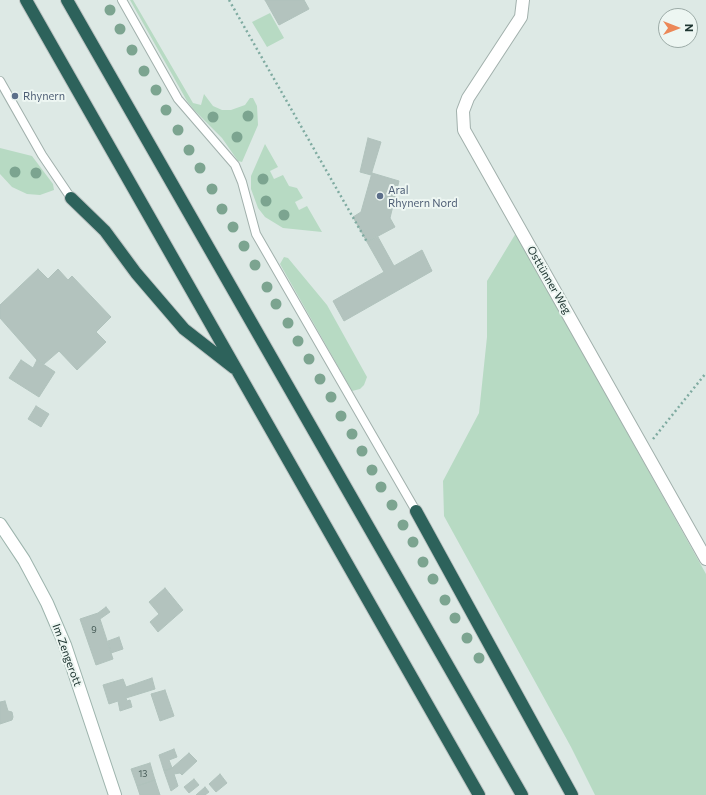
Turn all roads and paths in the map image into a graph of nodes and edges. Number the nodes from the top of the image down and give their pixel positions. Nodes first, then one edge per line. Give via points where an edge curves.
1 (26, 0) edge
2 (67, 0) edge
3 (122, 0) edge
4 (229, 0) edge
5 (523, 0) edge
6 (0, 81) edge
7 (71, 198) joint
8 (367, 242) dead end
9 (238, 371) junction
10 (706, 372) edge
11 (646, 449) junction
12 (416, 511) joint
13 (0, 524) edge
14 (706, 559) edge
15 (115, 795) edge
16 (479, 795) edge
17 (522, 795) edge
18 (572, 795) edge

1 - 9 highway
2 - 17 highway
3 - 12 lane via 178,99 235,165 256,234
4 - 8 path
5 - 11 street, Osttünner Weg via 521,17 468,98 463,111 464,130
6 - 7 lane via 42,155
7 - 9 highway via 105,231 136,273 184,329
9 - 16 highway
10 - 11 path
11 - 14 street, Osttünner Weg
12 - 18 highway
13 - 15 street, Im Zengerott via 24,560 63,639

